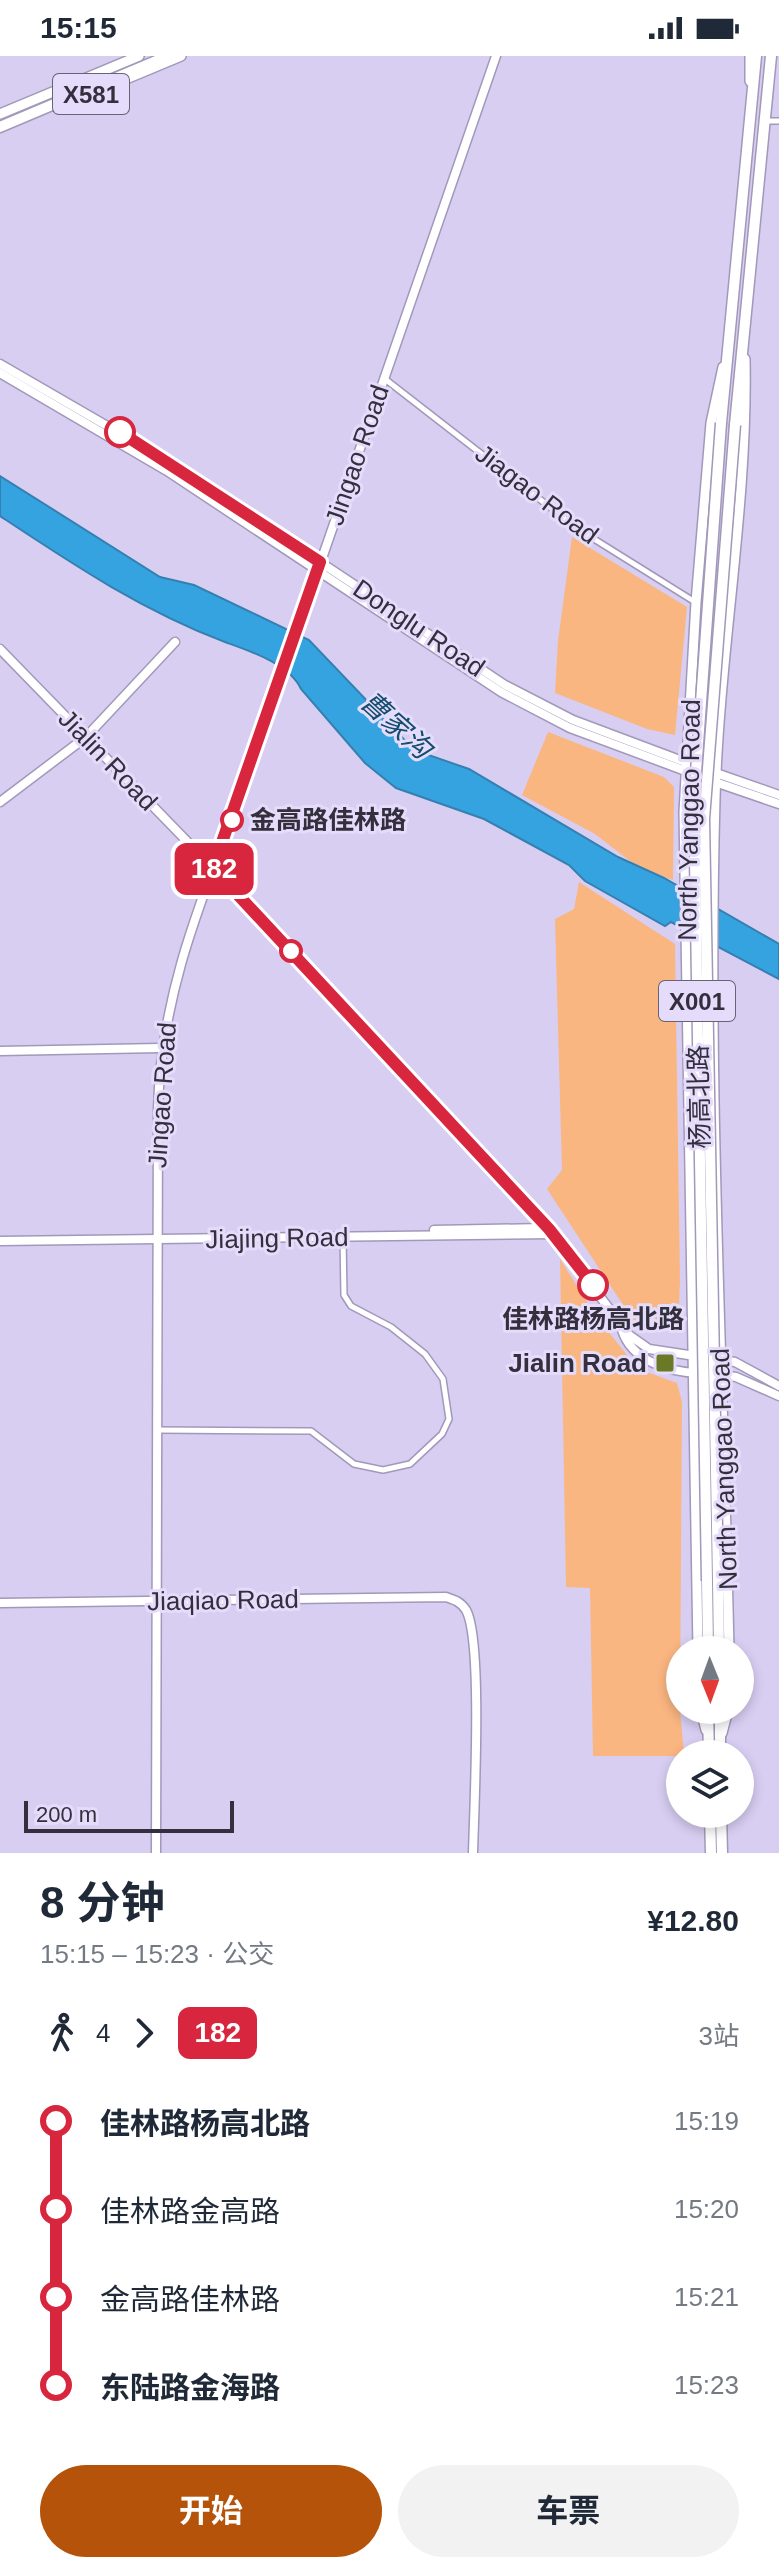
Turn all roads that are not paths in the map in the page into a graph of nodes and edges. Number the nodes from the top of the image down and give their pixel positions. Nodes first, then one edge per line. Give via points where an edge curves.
1 (139, 56) edge
2 (153, 56) edge
3 (168, 56) edge
4 (181, 56) edge
5 (496, 56) edge
6 (750, 56) edge
7 (756, 56) edge
8 (771, 56) edge
9 (0, 117) edge
10 (749, 120) junction
11 (765, 121) junction
12 (779, 121) edge
13 (0, 129) edge
14 (730, 329) junction
15 (745, 330) junction
16 (0, 364) edge
17 (0, 373) edge
18 (384, 378) junction
19 (721, 423) joint
20 (735, 425) joint
21 (318, 566) junction
22 (696, 602) junction
23 (175, 642) dead end
24 (0, 649) edge
25 (86, 737) junction
26 (686, 767) junction
27 (716, 778) junction
28 (779, 795) edge
29 (0, 802) edge
30 (779, 804) edge
31 (213, 868) junction
32 (160, 1048) junction
33 (0, 1051) edge
34 (551, 1231) junction
35 (157, 1237) junction
36 (343, 1237) junction
37 (0, 1241) edge
38 (621, 1325) junction
39 (693, 1356) junction
40 (721, 1357) junction
41 (694, 1373) junction
42 (722, 1374) junction
43 (779, 1386) edge
44 (779, 1396) edge
45 (157, 1430) junction
46 (712, 1581) junction
47 (157, 1601) junction
48 (0, 1603) edge
49 (698, 1636) edge
50 (709, 1636) edge
51 (718, 1636) edge
52 (729, 1636) edge
53 (707, 1724) edge
54 (711, 1724) edge
55 (717, 1724) edge
56 (721, 1724) edge
57 (714, 1740) junction
58 (710, 1828) edge
59 (721, 1828) edge
60 (156, 1853) edge
61 (473, 1853) edge
62 (711, 1853) edge
63 (722, 1853) edge

1 - 9 main road, X581
2 - 9 highway
3 - 13 highway
4 - 13 main road, X581
5 - 18 street, Jingao Road
6 - 10 main road, X001
7 - 10 highway, North Yanggao Road / X001
8 - 11 highway, North Yanggao Road / X001
10 - 14 highway, North Yanggao Road / X001
11 - 12 street
11 - 15 highway, North Yanggao Road / X001
14 - 19 highway, North Yanggao Road / X001
14 - 22 main road, North Yanggao Road / X001 via 711,423
15 - 20 highway, North Yanggao Road / X001
15 - 27 main road, North Yanggao Road / X001 via 746,424
16 - 21 street, Donglu Road via 171,463
17 - 21 street, Donglu Road
18 - 21 street, Jingao Road
18 - 22 street, Jiagao Road via 578,529
19 - 46 highway, 杨高北路 / X001, bridge via 694,800
20 - 46 highway, 杨高北路 / X001, bridge via 704,819
21 - 26 street, Donglu Road via 528,698
21 - 31 street, Jingao Road
22 - 26 main road, North Yanggao Road / X001
23 - 25 street
24 - 25 street, Jialin Road
25 - 29 street
25 - 31 street, Jialin Road
26 - 27 street, Donglu Road
26 - 39 main road, North Yanggao Road / X001
27 - 28 street, Donglu Road
27 - 30 street, Donglu Road
27 - 40 main road, North Yanggao Road / X001 via 713,902
31 - 32 street, Jingao Road via 188,935
31 - 34 street, Jialin Road
32 - 33 street
32 - 35 street, Jingao Road
34 - 35 street, Jiajing Road
34 - 36 street, Jiajing Road
34 - 38 street, Jialin Road
35 - 36 street, Jiajing Road
35 - 37 street, Jiajing Road
35 - 45 street, Jingao Road
36 - 45 street via 344,1295 351,1306 391,1327 425,1354 443,1379 449,1419 442,1434 410,1464 383,1470 354,1464 311,1431
38 - 39 street, Jialin Road via 649,1349
38 - 41 street via 626,1343 642,1357
39 - 40 street, Jialin Road
39 - 41 main road, North Yanggao Road / X001
40 - 42 main road, North Yanggao Road / X001
40 - 43 street
41 - 42 street
41 - 49 main road, North Yanggao Road / X001
42 - 44 street
42 - 52 main road, North Yanggao Road / X001
45 - 47 street, Jingao Road
46 - 50 highway, North Yanggao Road / X001
46 - 51 highway, North Yanggao Road / X001
47 - 48 street, Jiaqiao Road
47 - 60 street, Jingao Road
47 - 61 street, Jiaqiao Road via 458,1601 471,1632
53 - 57 main road
54 - 57 highway
55 - 57 highway
56 - 57 main road
58 - 62 highway
59 - 63 highway

